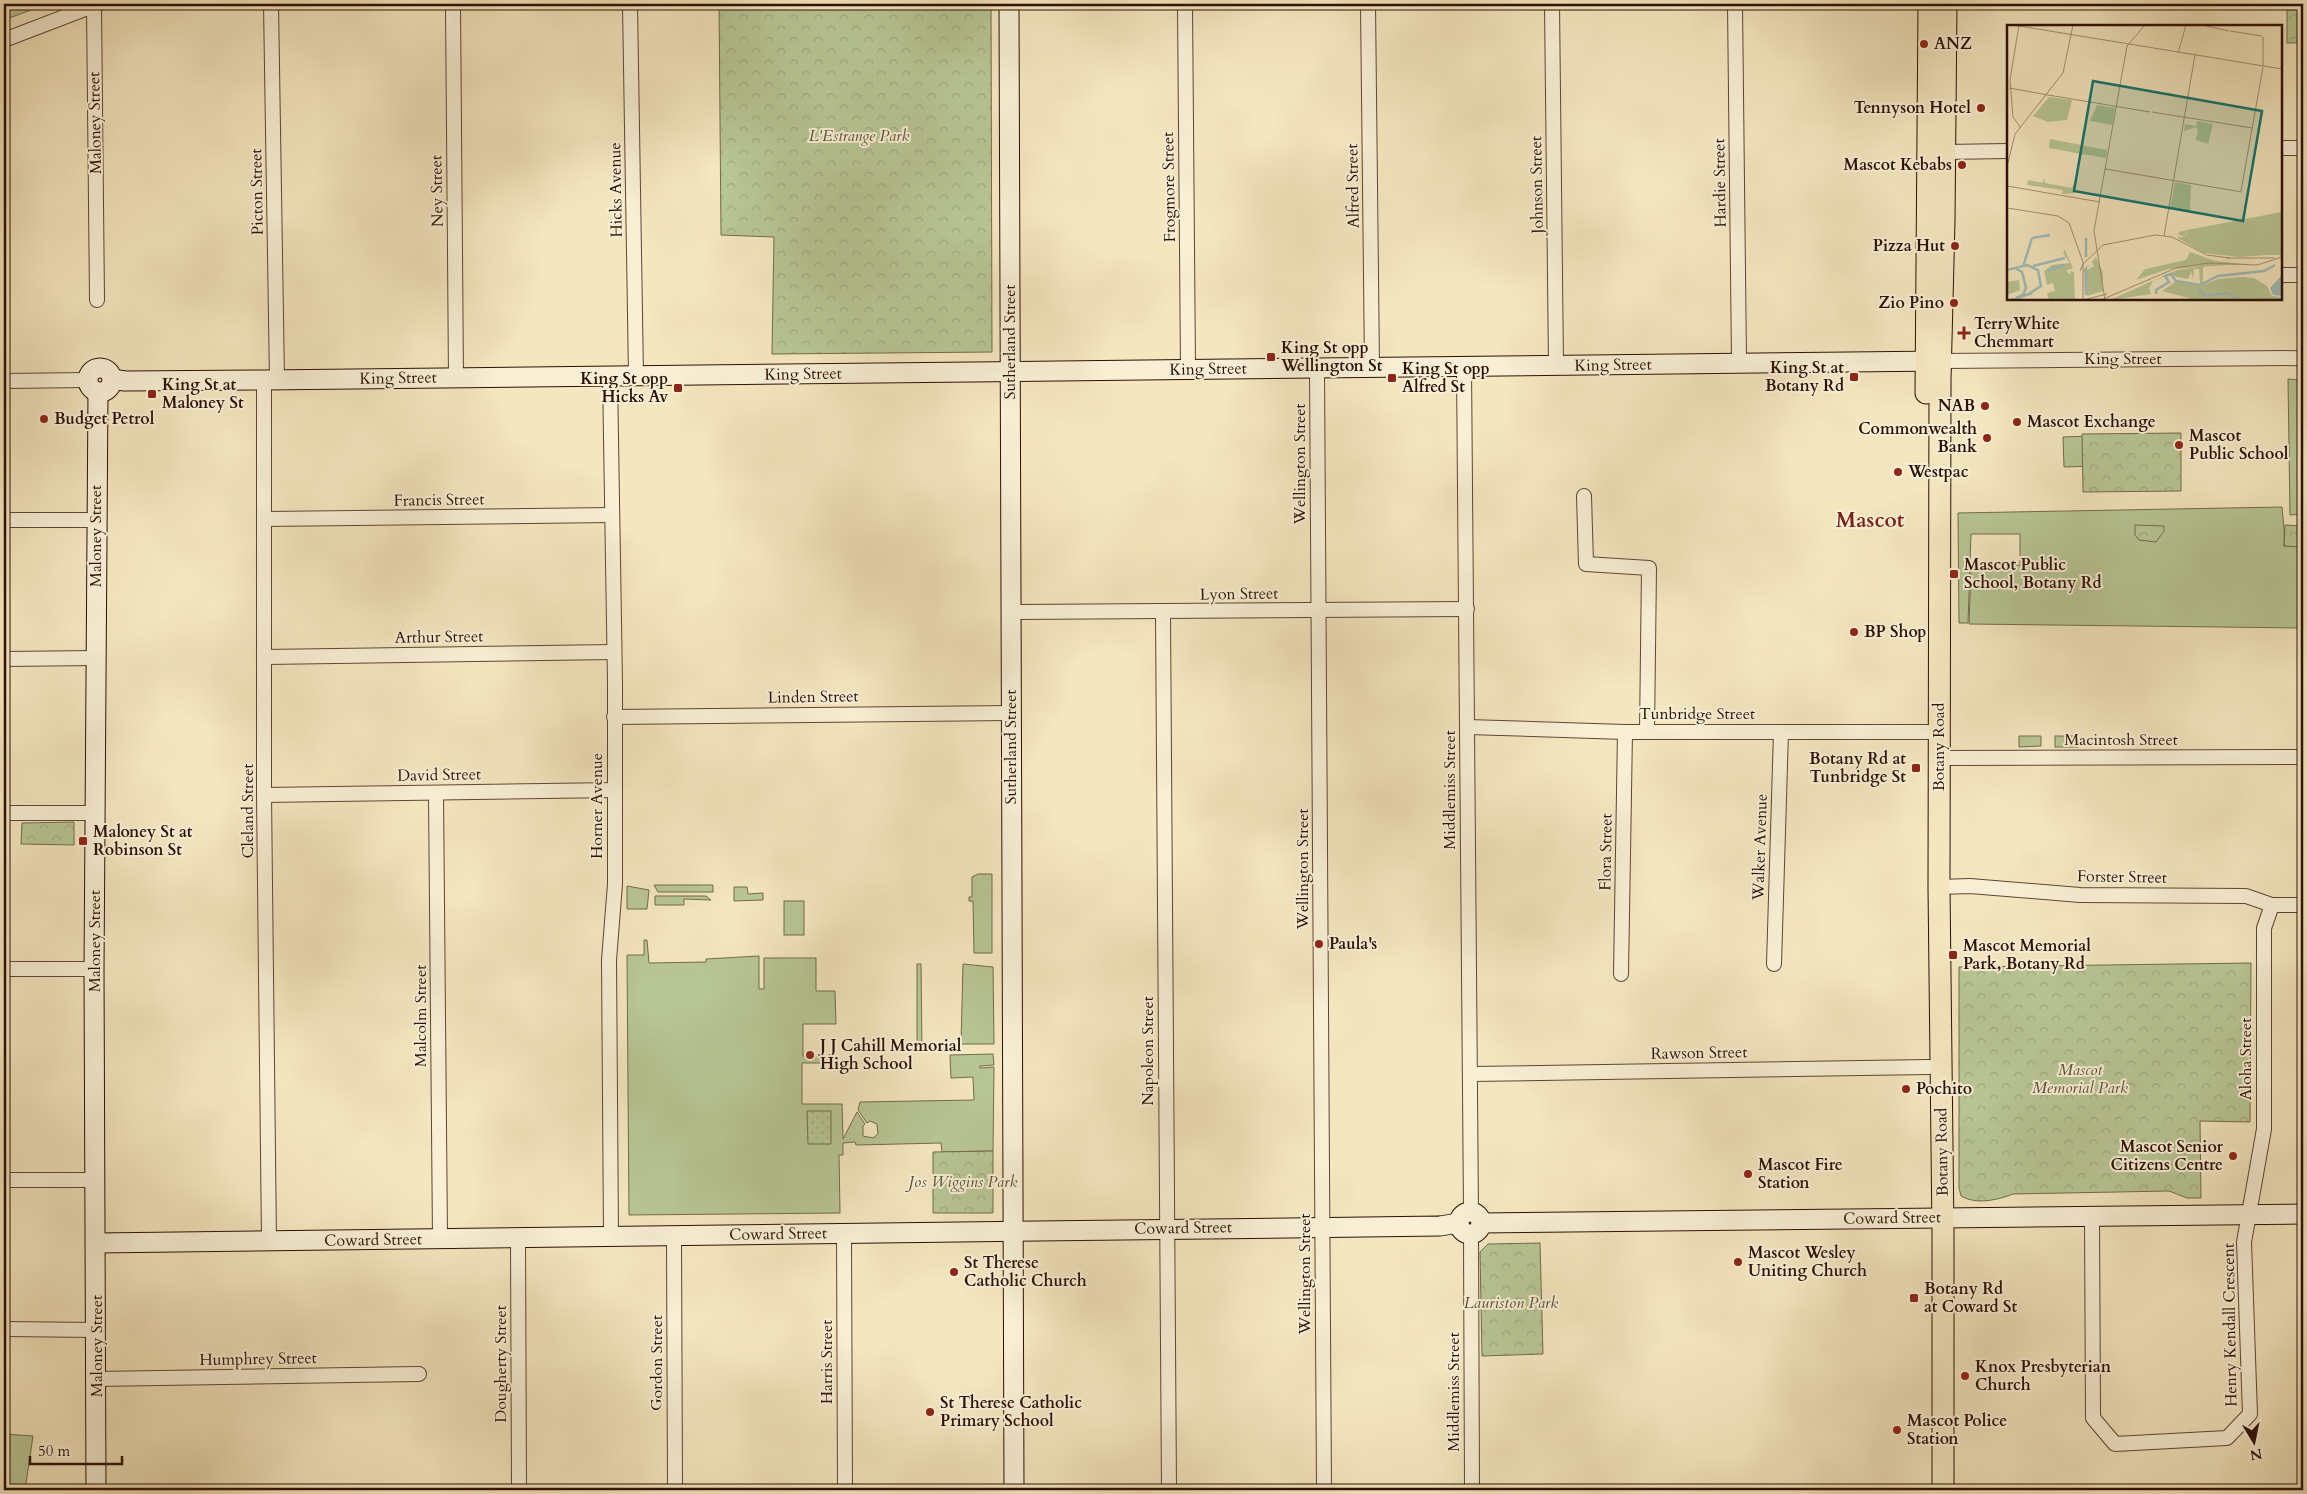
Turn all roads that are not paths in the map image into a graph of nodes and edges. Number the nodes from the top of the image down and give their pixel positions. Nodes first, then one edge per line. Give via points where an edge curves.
1 (271, 4) edge
2 (453, 4) edge
3 (630, 4) edge
4 (1008, 4) edge
5 (1185, 4) edge
6 (1368, 4) edge
7 (1552, 4) edge
8 (1736, 4) edge
9 (1929, 4) edge
10 (1946, 4) edge
11 (96, 5) edge
12 (4, 40) edge
13 (2282, 148) edge
14 (2303, 148) edge
15 (2007, 151) edge
16 (1945, 152) junction
17 (2282, 275) edge
18 (2303, 275) edge
19 (97, 300) dead end
20 (2303, 358) edge
21 (1934, 361) junction
22 (1739, 362) junction
23 (1464, 366) junction
24 (1556, 366) junction
25 (1372, 367) junction
26 (1317, 368) junction
27 (1188, 369) junction
28 (1010, 371) junction
29 (610, 376) junction
30 (636, 376) junction
31 (456, 378) junction
32 (271, 380) junction
33 (4, 381) edge
34 (93, 386) junction
35 (1584, 496) dead end
36 (612, 515) junction
37 (266, 519) junction
38 (4, 520) edge
39 (96, 520) junction
40 (1467, 609) junction
41 (1319, 610) junction
42 (1011, 612) junction
43 (1163, 612) junction
44 (614, 652) junction
45 (265, 657) junction
46 (96, 658) junction
47 (4, 659) edge
48 (1011, 712) junction
49 (614, 717) junction
50 (1467, 727) junction
51 (1625, 732) junction
52 (1647, 732) junction
53 (1781, 732) junction
54 (1928, 732) junction
55 (2303, 757) edge
56 (1939, 758) junction
57 (615, 790) junction
58 (436, 793) junction
59 (264, 795) junction
60 (4, 813) edge
61 (95, 813) junction
62 (1939, 887) junction
63 (2272, 905) junction
64 (2303, 905) edge
65 (1774, 964) dead end
66 (4, 969) edge
67 (94, 969) junction
68 (1621, 974) dead end
69 (1929, 1067) junction
70 (1470, 1074) junction
71 (4, 1180) edge
72 (96, 1180) junction
73 (2249, 1214) junction
74 (2303, 1214) edge
75 (1936, 1217) junction
76 (2092, 1217) junction
77 (1470, 1223) junction
78 (1322, 1227) junction
79 (1167, 1228) junction
80 (1014, 1231) junction
81 (844, 1233) junction
82 (611, 1236) junction
83 (674, 1236) junction
84 (518, 1237) junction
85 (440, 1238) junction
86 (269, 1242) junction
87 (97, 1243) junction
88 (4, 1329) edge
89 (97, 1330) junction
90 (420, 1374) dead end
91 (96, 1379) junction
92 (96, 1490) edge
93 (518, 1490) edge
94 (675, 1490) edge
95 (845, 1490) edge
96 (1014, 1490) edge
97 (1169, 1490) edge
98 (1324, 1490) edge
99 (1472, 1490) edge
100 (1931, 1490) edge
101 (1943, 1490) edge

1 - 32 street, Picton Street
2 - 31 street, Ney Street
3 - 30 street, Hicks Avenue
4 - 28 street, Sutherland Street
5 - 27 street, Frogmore Street
6 - 25 street, Alfred Street
7 - 24 street, Johnson Street
8 - 22 street, Hardie Street
9 - 21 main road, Botany Road
10 - 16 main road, Botany Road
11 - 12 street
11 - 19 street, Maloney Street
13 - 14 street
15 - 16 street
16 - 21 main road, Botany Road
17 - 18 street
20 - 21 street, King Street
21 - 22 street, King Street
21 - 54 main road, Botany Road
21 - 56 main road, Botany Road via 1940,380
22 - 24 street, King Street
23 - 24 street, King Street
23 - 25 street, King Street
23 - 40 street, Middlemiss Street
25 - 26 street, King Street
26 - 27 street, King Street
26 - 41 street, Wellington Street
27 - 28 street, King Street
28 - 30 street, King Street
28 - 42 street, Sutherland Street
29 - 30 street, King Street
29 - 31 street, King Street
29 - 36 street, Horner Avenue
31 - 32 street, King Street
32 - 34 street, King Street via 112,379 107,390
32 - 37 street, Cleland Street
33 - 34 street
34 - 39 street, Maloney Street
35 - 52 street via 1586,564 1650,568
36 - 37 street, Francis Street
36 - 44 street, Horner Avenue
37 - 45 street, Cleland Street
38 - 39 street
39 - 46 street, Maloney Street
40 - 41 street, Lyon Street
40 - 50 street, Middlemiss Street
41 - 43 street, Lyon Street
41 - 78 street, Wellington Street
42 - 43 street, Lyon Street
42 - 48 street, Sutherland Street
43 - 79 street, Napoleon Street
44 - 45 street, Arthur Street
44 - 49 street, Horner Avenue
45 - 59 street, Cleland Street
46 - 47 street
46 - 61 street, Maloney Street
48 - 49 street, Linden Street
48 - 80 street, Sutherland Street
49 - 57 street, Horner Avenue
50 - 51 street, Tunbridge Street
50 - 70 street, Middlemiss Street
51 - 52 street, Tunbridge Street
51 - 68 street, Flora Street
52 - 53 street, Tunbridge Street
53 - 54 street, Tunbridge Street
53 - 65 street, Walker Avenue
54 - 69 main road, Botany Road
55 - 56 street, Macintosh Street
56 - 62 main road, Botany Road
57 - 58 street, David Street
57 - 82 street, Horner Avenue via 615,884 609,960
58 - 59 street, David Street
58 - 85 street, Malcolm Street
59 - 86 street, Cleland Street
60 - 61 street
61 - 67 street, Maloney Street
62 - 63 street, Forster Street via 1970,886 2080,895 2246,896
62 - 75 main road, Botany Road
63 - 64 street, Forster Street
63 - 73 street, Aloha Street via 2264,928 2264,1129
66 - 67 street
67 - 72 street, Maloney Street
69 - 70 street, Rawson Street
69 - 75 main road, Botany Road
70 - 77 street, Middlemiss Street
71 - 72 street
72 - 87 street, Maloney Street
73 - 74 street, Coward Street
73 - 76 street, Coward Street
73 - 76 street, Henry Kendall Crescent via 2244,1242 2250,1414 2228,1438 2115,1444 2093,1418
75 - 76 street, Coward Street
75 - 77 street, Coward Street
75 - 100 main road, Botany Road
75 - 101 main road, Botany Road
77 - 78 street, Coward Street
77 - 99 street, Middlemiss Street
78 - 79 street, Coward Street
78 - 98 street, Wellington Street
79 - 80 street, Coward Street
79 - 97 street, Napoleon Street
80 - 81 street, Coward Street
80 - 96 street, Sutherland Street
81 - 83 street, Coward Street
81 - 95 street, Harris Street
82 - 83 street, Coward Street
82 - 84 street, Coward Street
83 - 94 street, Gordon Street
84 - 85 street, Coward Street
84 - 93 street, Dougherty Street
85 - 86 street, Coward Street
86 - 87 street, Coward Street
87 - 89 street, Maloney Street
88 - 89 street
89 - 91 street, Maloney Street
90 - 91 street, Humphrey Street
91 - 92 street, Maloney Street

